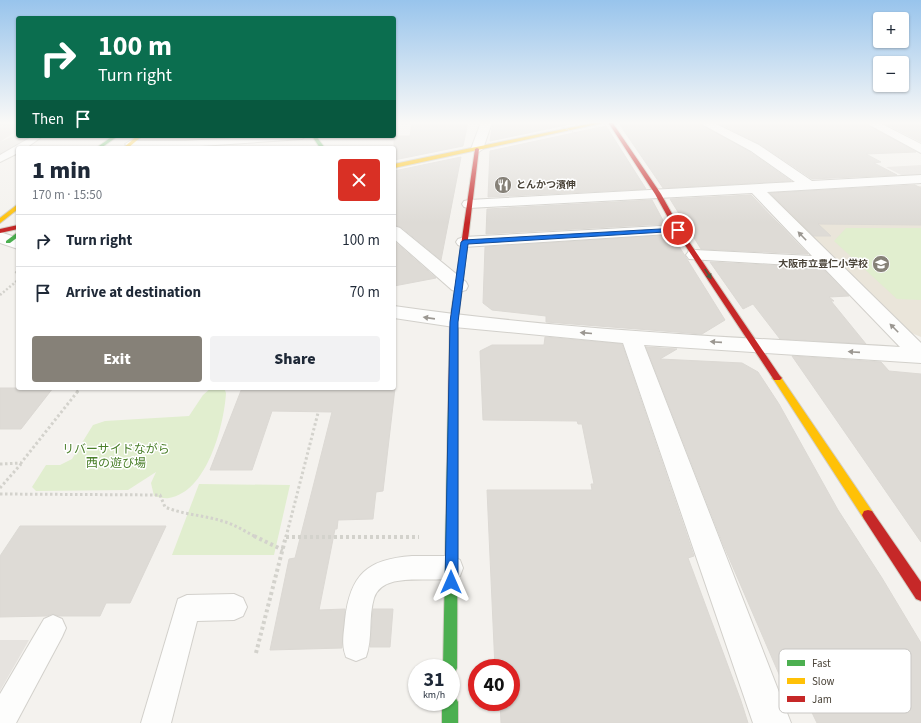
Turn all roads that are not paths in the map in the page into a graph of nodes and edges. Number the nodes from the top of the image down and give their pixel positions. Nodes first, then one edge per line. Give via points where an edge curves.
1 (434, 156) edge
2 (477, 156) edge
3 (632, 156) edge
4 (766, 156) edge
5 (396, 165) edge
6 (921, 179) edge
7 (809, 185) junction
8 (755, 188) junction
9 (658, 194) junction
10 (470, 204) junction
11 (16, 208) edge
12 (0, 221) edge
13 (16, 230) edge
14 (678, 230) junction
15 (396, 233) edge
16 (9, 239) edge
17 (464, 242) junction
18 (695, 255) junction
19 (827, 262) junction
20 (459, 286) junction
21 (396, 312) edge
22 (454, 322) junction
23 (631, 337) junction
24 (755, 345) junction
25 (921, 356) edge
26 (451, 568) junction
27 (921, 594) edge
28 (234, 607) dead end
29 (53, 628) dead end
30 (356, 647) dead end
31 (450, 659) edge
32 (450, 711) edge
33 (0, 723) edge
34 (156, 723) edge
35 (450, 723) edge
36 (772, 723) edge

1 - 5 street
2 - 10 street
3 - 9 street
4 - 7 street
6 - 7 street
7 - 8 street
8 - 9 street
19 -> 8 street
9 - 10 street
9 - 14 street
10 - 17 street
11 - 12 street
13 - 16 street
14 - 17 street
14 - 18 street
15 - 20 street
17 - 20 street
18 - 19 street
18 -> 24 street
25 -> 19 street
20 - 22 street
22 -> 21 street
23 -> 22 street
22 - 26 street
24 -> 23 street
23 - 36 street
25 -> 24 street
24 - 27 street
26 - 30 lane via 393,569 381,572 366,587 362,598
26 - 31 street
28 - 34 lane via 187,608
29 - 33 lane
32 - 35 street

